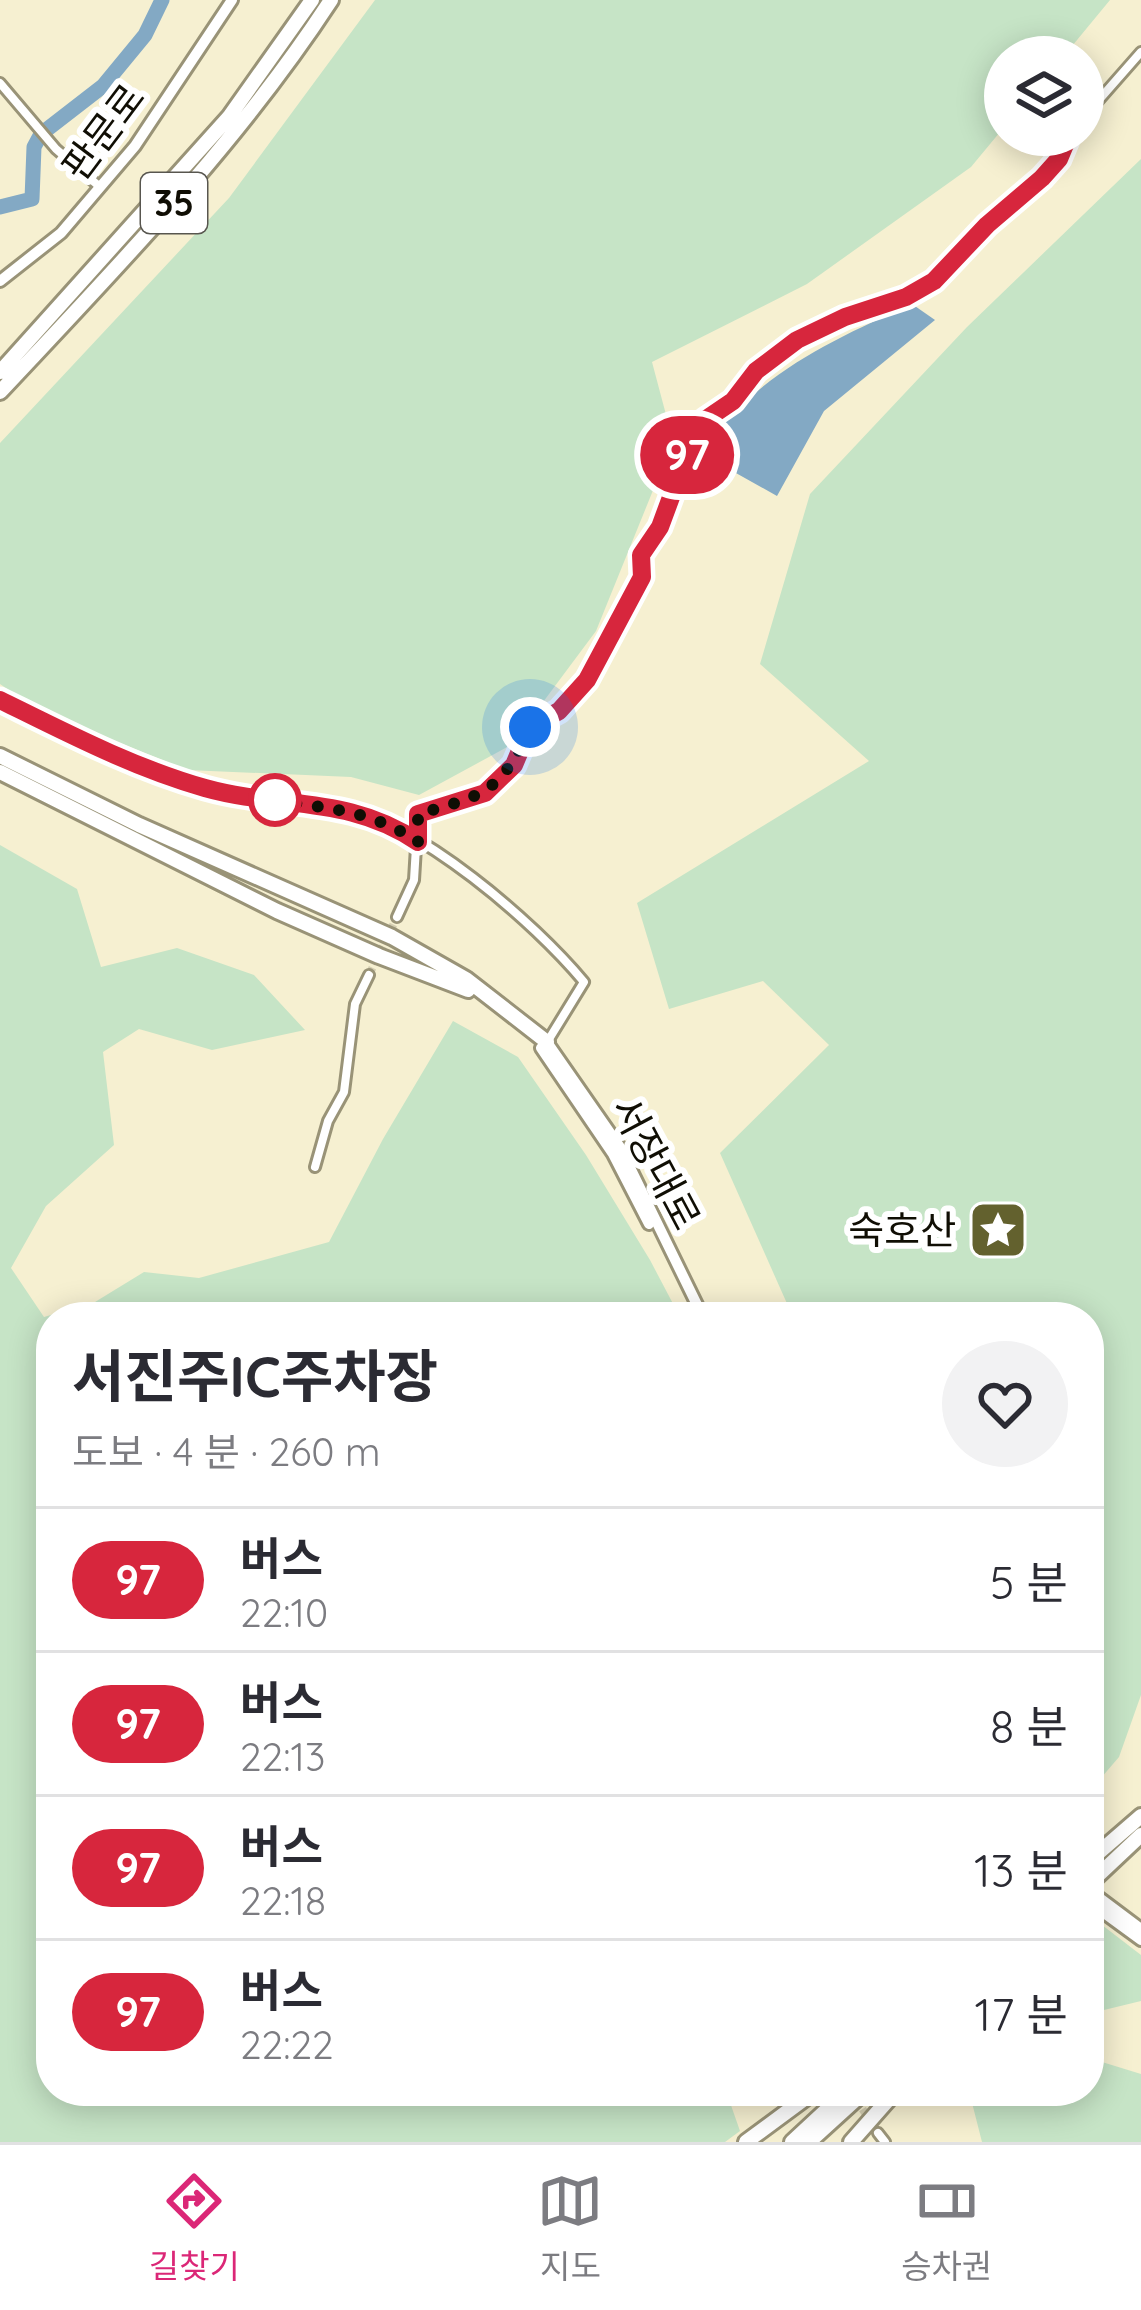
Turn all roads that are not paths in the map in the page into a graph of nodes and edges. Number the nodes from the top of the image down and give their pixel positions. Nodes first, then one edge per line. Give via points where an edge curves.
1 (232, 0) edge
2 (312, 0) edge
3 (331, 0) edge
4 (1141, 52) edge
5 (0, 83) edge
6 (1104, 94) edge
7 (1057, 156) edge
8 (100, 187) junction
9 (0, 281) edge
10 (0, 371) edge
11 (0, 392) edge
12 (0, 700) edge
13 (0, 758) edge
14 (0, 772) edge
15 (418, 842) junction
16 (397, 917) tunnel mouth
17 (369, 975) tunnel mouth
18 (544, 1045) junction
19 (315, 1167) dead end
20 (692, 1302) edge
21 (1141, 1816) edge
22 (1141, 1835) edge
23 (1104, 1848) edge
24 (1104, 1870) edge
25 (1104, 1894) edge
26 (1104, 1913) edge
27 (1141, 1929) edge
28 (1141, 1940) edge
29 (795, 2106) edge
30 (832, 2106) edge
31 (849, 2106) edge
32 (883, 2106) edge
33 (746, 2142) edge
34 (792, 2142) edge
35 (809, 2142) edge
36 (851, 2142) edge

1 - 8 street, 판문로
2 - 10 highway, 35 via 229,117
3 - 11 highway, 35 via 243,124
4 - 6 street
5 - 8 street
7 - 15 street via 934,281 797,340 705,420 641,555 642,577 587,680 559,711 530,727 514,765 485,793 418,814
8 - 9 street, 판문로 via 61,233
12 - 15 street via 208,789 342,808
13 - 18 highway via 392,937 466,979
14 - 18 highway via 277,911 462,985
15 - 16 street
15 - 18 street via 552,944 584,982
17 - 19 street via 355,1004 344,1092
18 - 20 street, 서장대로
21 - 23 highway
22 - 24 highway
25 - 27 street
26 - 28 street
29 - 33 highway
30 - 34 highway
31 - 35 highway
32 - 36 highway

